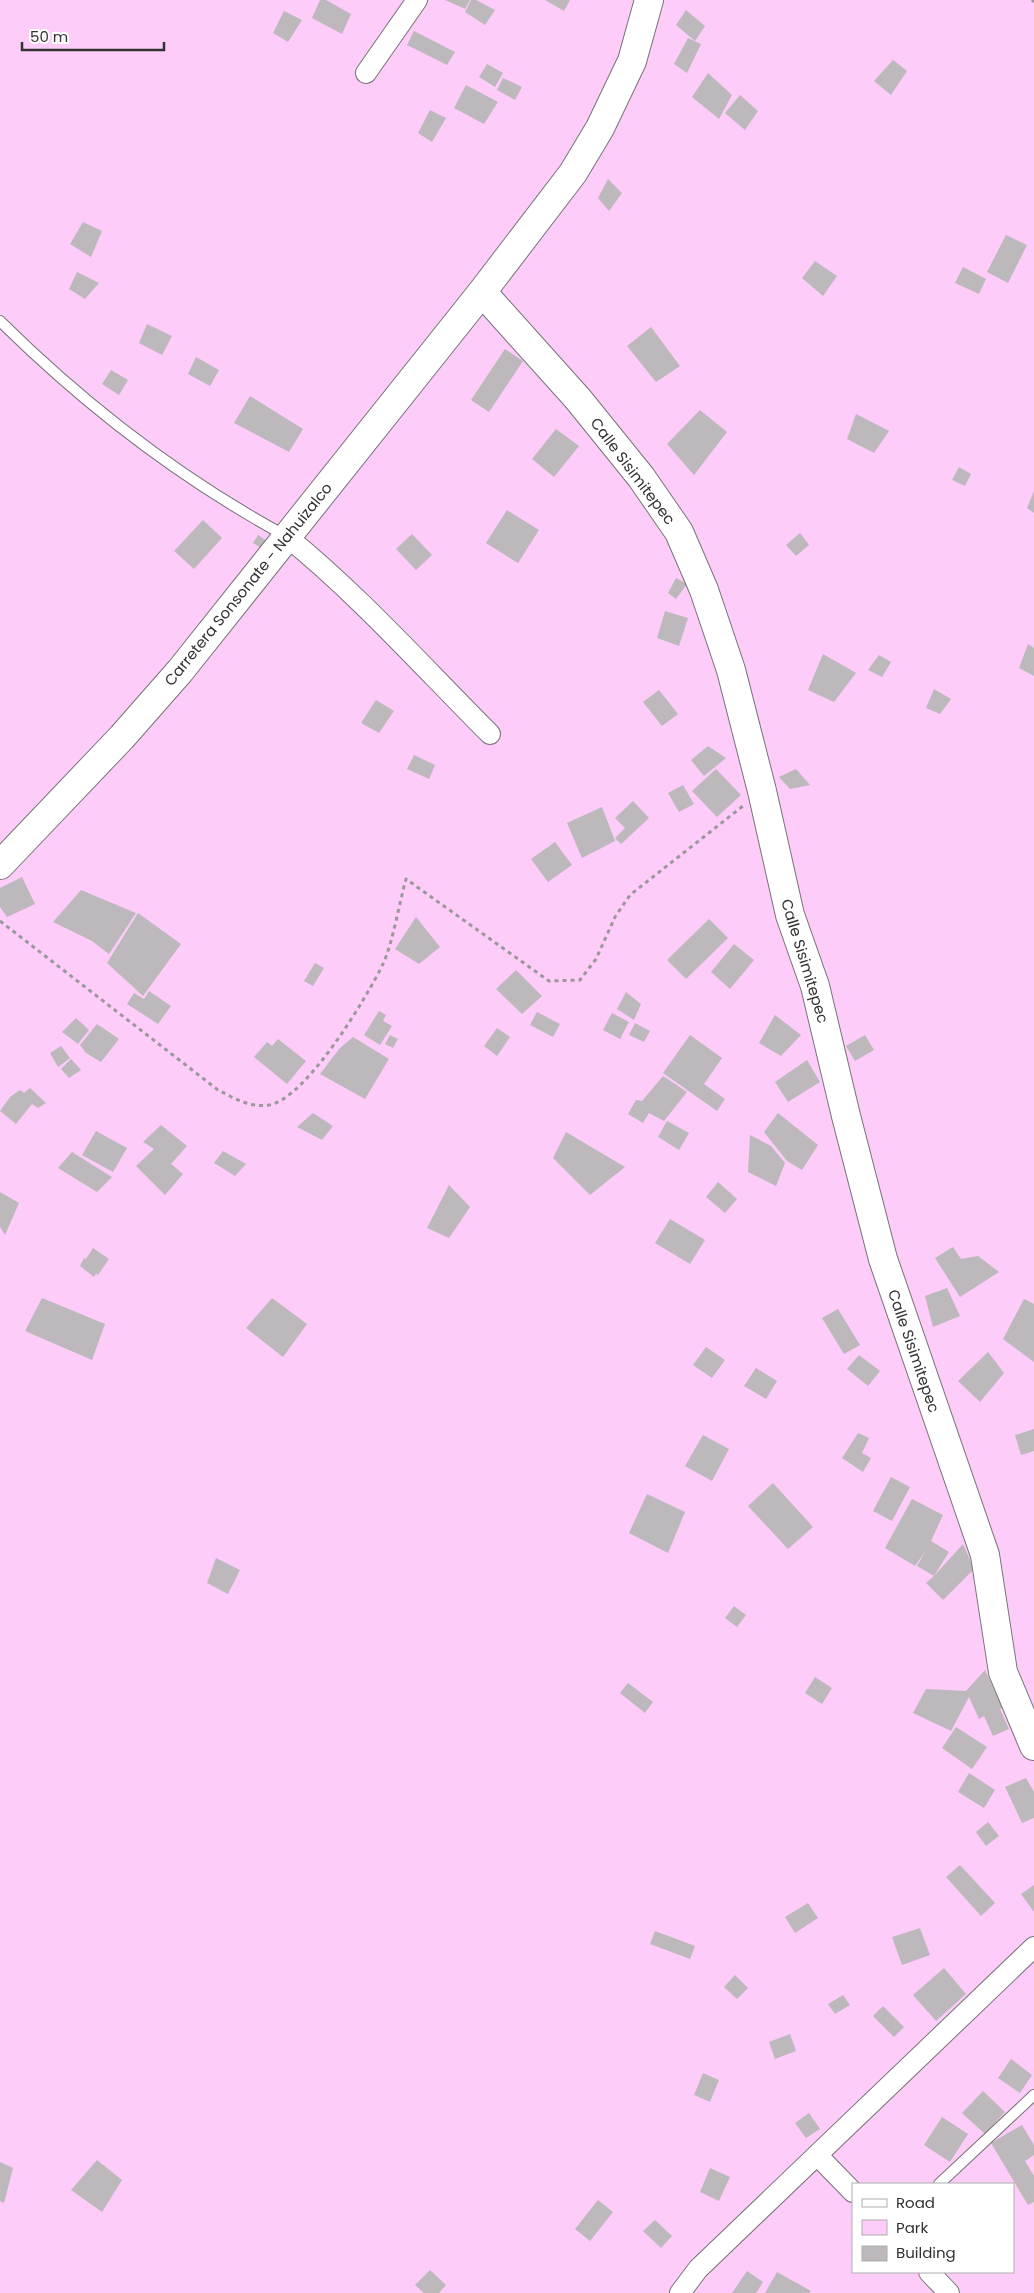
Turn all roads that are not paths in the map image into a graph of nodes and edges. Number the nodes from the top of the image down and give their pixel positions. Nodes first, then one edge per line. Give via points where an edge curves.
1 (417, 0) edge
2 (646, 1) edge
3 (366, 73) dead end
4 (482, 292) junction
5 (0, 321) edge
6 (286, 536) junction
7 (490, 734) dead end
8 (0, 865) edge
9 (1034, 1746) edge
10 (1034, 1947) edge
11 (1034, 2095) edge
12 (817, 2155) junction
13 (940, 2183) edge
14 (852, 2191) edge
15 (930, 2273) edge
16 (680, 2293) edge
17 (949, 2293) edge

1 - 3 street
2 - 4 street, Carretera Sonsonate - Nahuizalco via 632,61 600,128 573,173
4 - 6 street, Carretera Sonsonate - Nahuizalco
4 - 9 street, Calle Sisimitepec via 642,477 679,532 694,562 718,627 762,791 790,915 816,986 884,1259 985,1555 1004,1672
5 - 6 lane via 91,404 154,452 245,514
6 - 7 street via 316,560
6 - 8 street, Carretera Sonsonate - Nahuizalco via 180,671
10 - 12 street
11 - 13 lane
12 - 14 street
12 - 16 street via 698,2269
15 - 17 street

